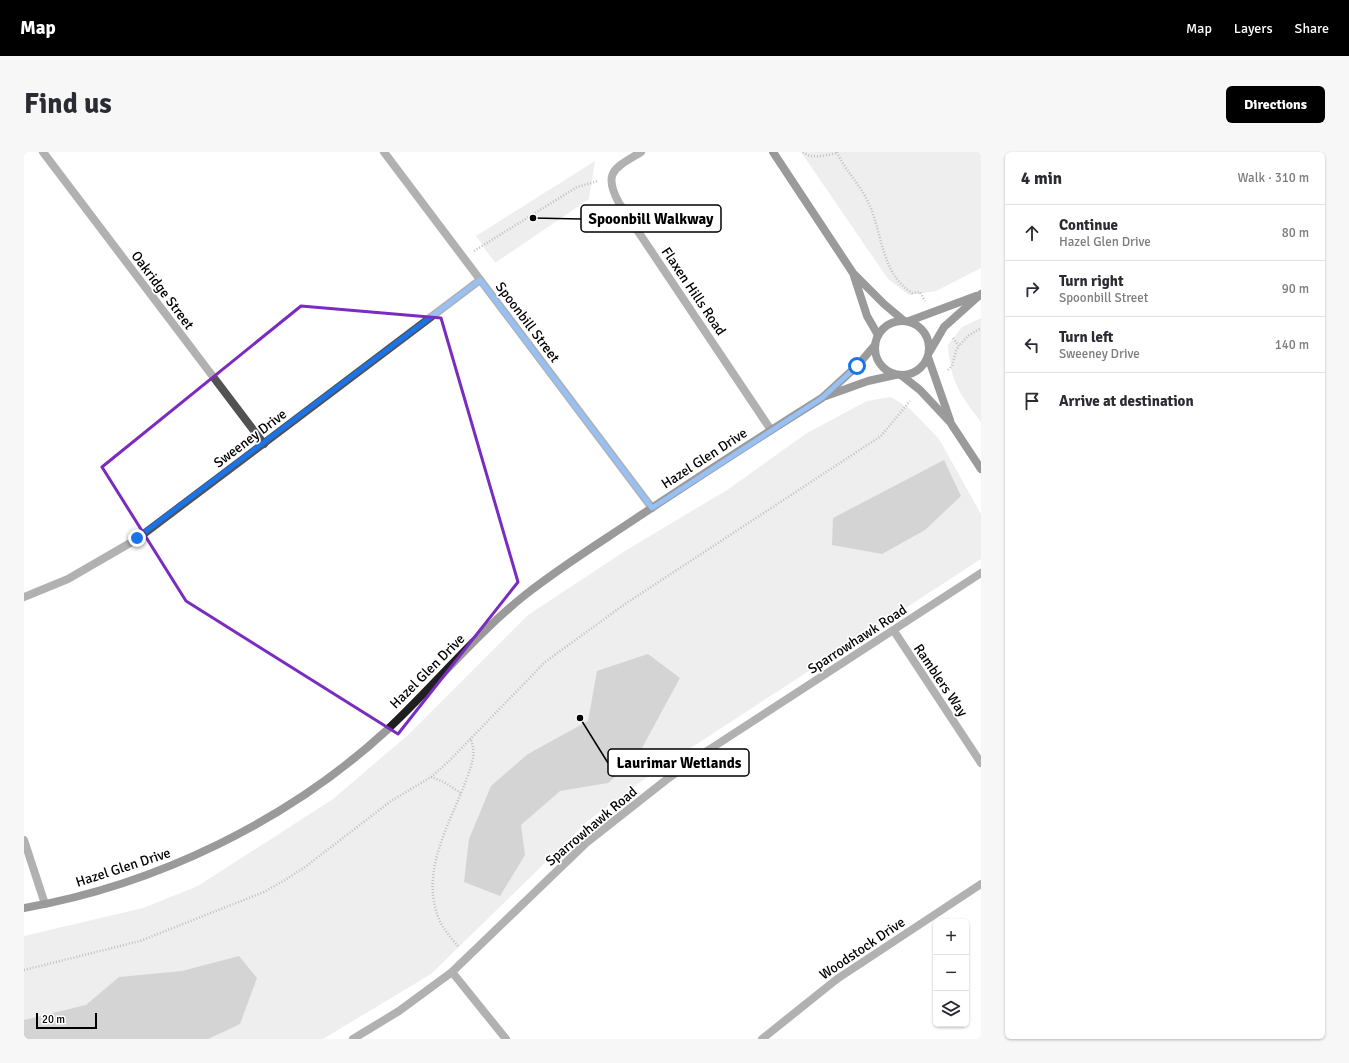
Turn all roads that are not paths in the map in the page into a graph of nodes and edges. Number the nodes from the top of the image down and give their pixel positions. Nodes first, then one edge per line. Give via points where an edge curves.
1 (42, 152) edge
2 (384, 152) edge
3 (641, 152) edge
4 (772, 152) edge
5 (853, 273) junction
6 (480, 280) junction
7 (981, 294) edge
8 (906, 321) junction
9 (878, 335) junction
10 (875, 345) junction
11 (929, 354) junction
12 (898, 375) junction
13 (822, 398) junction
14 (950, 422) junction
15 (772, 430) junction
16 (264, 444) junction
17 (981, 469) edge
18 (652, 508) junction
19 (981, 573) edge
20 (24, 597) edge
21 (894, 631) junction
22 (981, 763) edge
23 (24, 840) edge
24 (981, 884) edge
25 (45, 904) junction
26 (24, 908) edge
27 (452, 972) junction
28 (354, 1039) edge
29 (506, 1039) edge
30 (762, 1039) edge

1 - 16 street, Oakridge Street
2 - 6 street, Spoonbill Street
3 - 15 street, Flaxen Hills Road via 618,166 612,176 611,188
4 - 5 street
5 - 8 street via 884,304
5 - 9 street via 867,316
6 - 16 street, Sweeney Drive
6 - 18 street, Spoonbill Street
7 - 8 street
7 - 11 street via 944,327
8 - 9 street via 888,324
8 - 11 street via 916,324 925,333 930,344
9 - 10 street
10 - 12 street via 875,352 882,367
10 - 13 street, Hazel Glen Drive via 857,366
11 - 12 street via 917,371
11 - 14 street
12 - 13 street, Hazel Glen Drive
12 - 14 street via 920,390
13 - 15 street, Hazel Glen Drive
14 - 17 street
15 - 18 street, Hazel Glen Drive
16 - 20 street, Sweeney Drive via 137,538 68,579
18 - 25 street, Hazel Glen Drive via 566,564 524,596 386,730 351,761 313,789 266,818 163,870
19 - 21 street, Sparrowhawk Road
21 - 22 street, Ramblers Way
21 - 27 street, Sparrowhawk Road via 666,780 586,843
23 - 25 street
24 - 30 street, Woodstock Drive via 837,979
25 - 26 street, Hazel Glen Drive
27 - 28 street, Sparrowhawk Road via 411,1003
27 - 29 street

